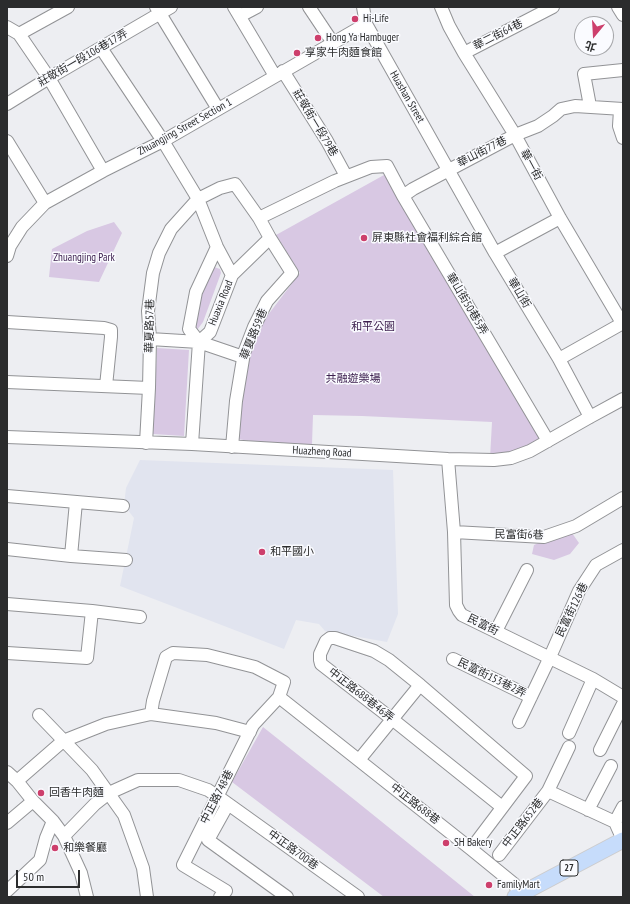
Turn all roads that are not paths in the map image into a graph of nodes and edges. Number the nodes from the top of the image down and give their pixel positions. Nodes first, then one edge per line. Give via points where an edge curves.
1 (68, 7) edge
2 (171, 7) edge
3 (257, 7) edge
4 (309, 7) edge
5 (363, 7) edge
6 (442, 7) edge
7 (553, 7) edge
8 (618, 7) edge
9 (158, 10) edge
10 (237, 12) edge
11 (623, 15) edge
12 (366, 24) junction
13 (7, 27) edge
14 (19, 34) junction
15 (333, 43) junction
16 (101, 48) junction
17 (464, 53) junction
18 (623, 70) edge
19 (279, 73) junction
20 (49, 78) junction
21 (7, 104) edge
22 (590, 106) junction
23 (218, 109) junction
24 (622, 109) edge
25 (515, 135) junction
26 (623, 138) edge
27 (164, 140) junction
28 (7, 141) edge
29 (449, 169) junction
30 (103, 171) junction
31 (346, 176) junction
32 (403, 196) junction
33 (198, 199) junction
34 (45, 203) junction
35 (259, 218) junction
36 (560, 218) junction
37 (270, 238) junction
38 (216, 247) junction
39 (496, 253) junction
40 (7, 256) edge
41 (232, 275) junction
42 (7, 322) edge
43 (622, 323) edge
44 (150, 339) junction
45 (199, 342) junction
46 (243, 357) junction
47 (559, 359) junction
48 (7, 382) edge
49 (106, 386) junction
50 (148, 388) junction
51 (623, 399) edge
52 (590, 417) junction
53 (7, 437) edge
54 (548, 441) junction
55 (146, 443) junction
56 (192, 444) junction
57 (232, 447) junction
58 (448, 459) junction
59 (7, 496) edge
60 (623, 498) edge
61 (76, 502) junction
62 (123, 506) dead end
63 (454, 532) junction
64 (7, 549) edge
65 (623, 550) edge
66 (71, 556) junction
67 (126, 560) dead end
68 (527, 570) dead end
69 (7, 604) edge
70 (92, 611) junction
71 (140, 616) dead end
72 (496, 632) junction
73 (7, 653) edge
74 (550, 657) junction
75 (453, 659) dead end
76 (594, 679) junction
77 (420, 685) junction
78 (279, 697) junction
79 (532, 697) junction
80 (623, 697) edge
81 (623, 704) edge
82 (152, 714) junction
83 (39, 715) dead end
84 (392, 719) junction
85 (519, 722) dead end
86 (250, 732) junction
87 (569, 733) dead end
88 (64, 741) junction
89 (569, 747) dead end
90 (600, 750) dead end
91 (359, 760) junction
92 (611, 766) dead end
93 (7, 772) edge
94 (17, 781) junction
95 (548, 791) junction
96 (109, 793) junction
97 (217, 796) junction
98 (33, 801) junction
99 (228, 804) junction
100 (623, 807) edge
101 (502, 808) junction
102 (588, 810) junction
103 (53, 821) junction
104 (615, 822) junction
105 (7, 823) edge
106 (64, 836) junction
107 (623, 840) edge
108 (471, 849) junction
109 (499, 855) dead end
110 (7, 891) edge
111 (518, 896) edge
112 (87, 897) edge
113 (147, 897) edge
114 (220, 897) edge
115 (288, 897) edge
116 (358, 897) edge

1 - 14 street
2 - 9 street, 莊敬街一段106巷17弄
3 - 10 street
4 - 15 street
5 - 12 street
6 - 17 street, 華一街
7 - 17 street, 華二街64巷
8 - 11 street
9 - 16 street, 莊敬街一段106巷17弄
9 - 23 street
10 - 19 street, 莊敬街一段79巷
12 - 15 street, Zhuangjing Street Section 1
12 - 29 street, Huashan Street
13 - 14 street
14 - 20 street
15 - 19 street, Zhuangjing Street Section 1
16 - 20 street, 莊敬街一段106巷17弄
16 - 27 street
17 - 25 street, 華一街
18 - 22 street via 584,74
19 - 23 street, Zhuangjing Street Section 1
19 - 31 street, 莊敬街一段79巷 via 327,141
20 - 21 street, 莊敬街一段106巷17弄
20 - 30 street
22 - 24 street, 華山街77巷
22 - 25 street, 華山街77巷 via 561,109 538,126
23 - 27 street, Zhuangjing Street Section 1
24 - 26 street via 619,126
25 - 29 street, 華山街77巷
25 - 36 street, 華一街
27 - 30 street, Zhuangjing Street Section 1
27 - 33 street
28 - 34 street
29 - 32 street, 華山街77巷
29 - 39 street, 華山街
30 - 34 street, Zhuangjing Street Section 1
31 - 32 street, 華山街50巷5弄 via 371,167 387,166
31 - 35 street
32 - 54 street, 華山街50巷5弄
33 - 35 street via 235,184
33 - 38 street
33 - 44 street, 華夏路57巷 via 171,229 159,253 153,273 148,311
34 - 40 street, Zhuangjing Street Section 1 via 22,227
35 - 37 street
36 - 39 street
36 - 43 street, 華一街
37 - 41 street, Huaxia Road
37 - 46 street, 華夏路59巷 via 292,273 267,301
38 - 41 street
38 - 45 street via 196,292 189,329
39 - 47 street, 華山街
41 - 45 street, Huaxia Road via 210,332
42 - 49 street via 111,330
43 - 47 street
44 - 45 street
44 - 50 street, 華夏路57巷
45 - 46 street
45 - 56 street
46 - 57 street, 華夏路59巷
47 - 52 street, 華山街
48 - 49 street
49 - 50 street
50 - 55 street, 華夏路57巷
51 - 52 street, Huazheng Road
52 - 54 street, Huazheng Road
53 - 55 street, Huazheng Road
54 - 58 street, Huazheng Road via 511,458
55 - 56 street, Huazheng Road
56 - 57 street, Huazheng Road
57 - 58 street, Huazheng Road
58 - 63 street, 民富街
59 - 61 street
60 - 63 street, 民富街6巷 via 576,526 544,537
61 - 62 street
61 - 66 street
63 - 72 street, 民富街 via 456,605 462,615
64 - 66 street
65 - 74 street, 民富街126巷 via 596,565 579,591
66 - 67 street
68 - 72 street
69 - 70 street
70 - 71 street
70 - 73 street via 88,658
72 - 74 street, 民富街
74 - 76 street, 民富街
74 - 79 street, 民富街126巷
75 - 79 street, 民富街153巷2弄
76 - 80 street, 民富街
76 - 87 street
77 - 84 street
77 - 84 street, 中正路688巷46弄 via 374,651 334,638 326,640 320,654 321,664
77 - 101 street, 中正路688巷46弄 via 526,776
78 - 82 street, 中正路748巷 via 284,682 256,667 207,655 173,653 166,657 152,701
78 - 86 street, 中正路748巷 via 253,725
78 - 91 street, 中正路688巷
79 - 85 street, 民富街126巷
81 - 90 street
82 - 86 street via 216,723
82 - 88 street via 106,724
83 - 88 street
84 - 91 street
84 - 101 street, 中正路688巷46弄
86 - 97 street, 中正路748巷
88 - 94 street
88 - 96 street via 92,770
89 - 95 street, 中正路652巷
91 - 108 street, 中正路688巷
92 - 102 street
93 - 94 street
94 - 98 street
95 - 102 street, 中正路652巷
95 - 109 street, 中正路652巷
96 - 97 street, 中正路700巷 via 138,780 179,780 208,790
96 - 106 street, 中正路700巷
96 - 113 street via 124,815 131,834 143,868
97 - 99 street, 中正路700巷
97 - 114 street, 中正路748巷 via 183,865 226,891
98 - 103 street
98 - 105 street
99 - 115 street via 208,840
99 - 116 street, 中正路700巷
100 - 104 street
101 - 108 street
102 - 104 street, 中正路652巷
103 - 106 street
103 - 110 street via 40,860
104 - 107 street
106 - 112 street via 82,873
107 - 111 main road, 27
108 - 111 street, 中正路688巷 via 514,884

